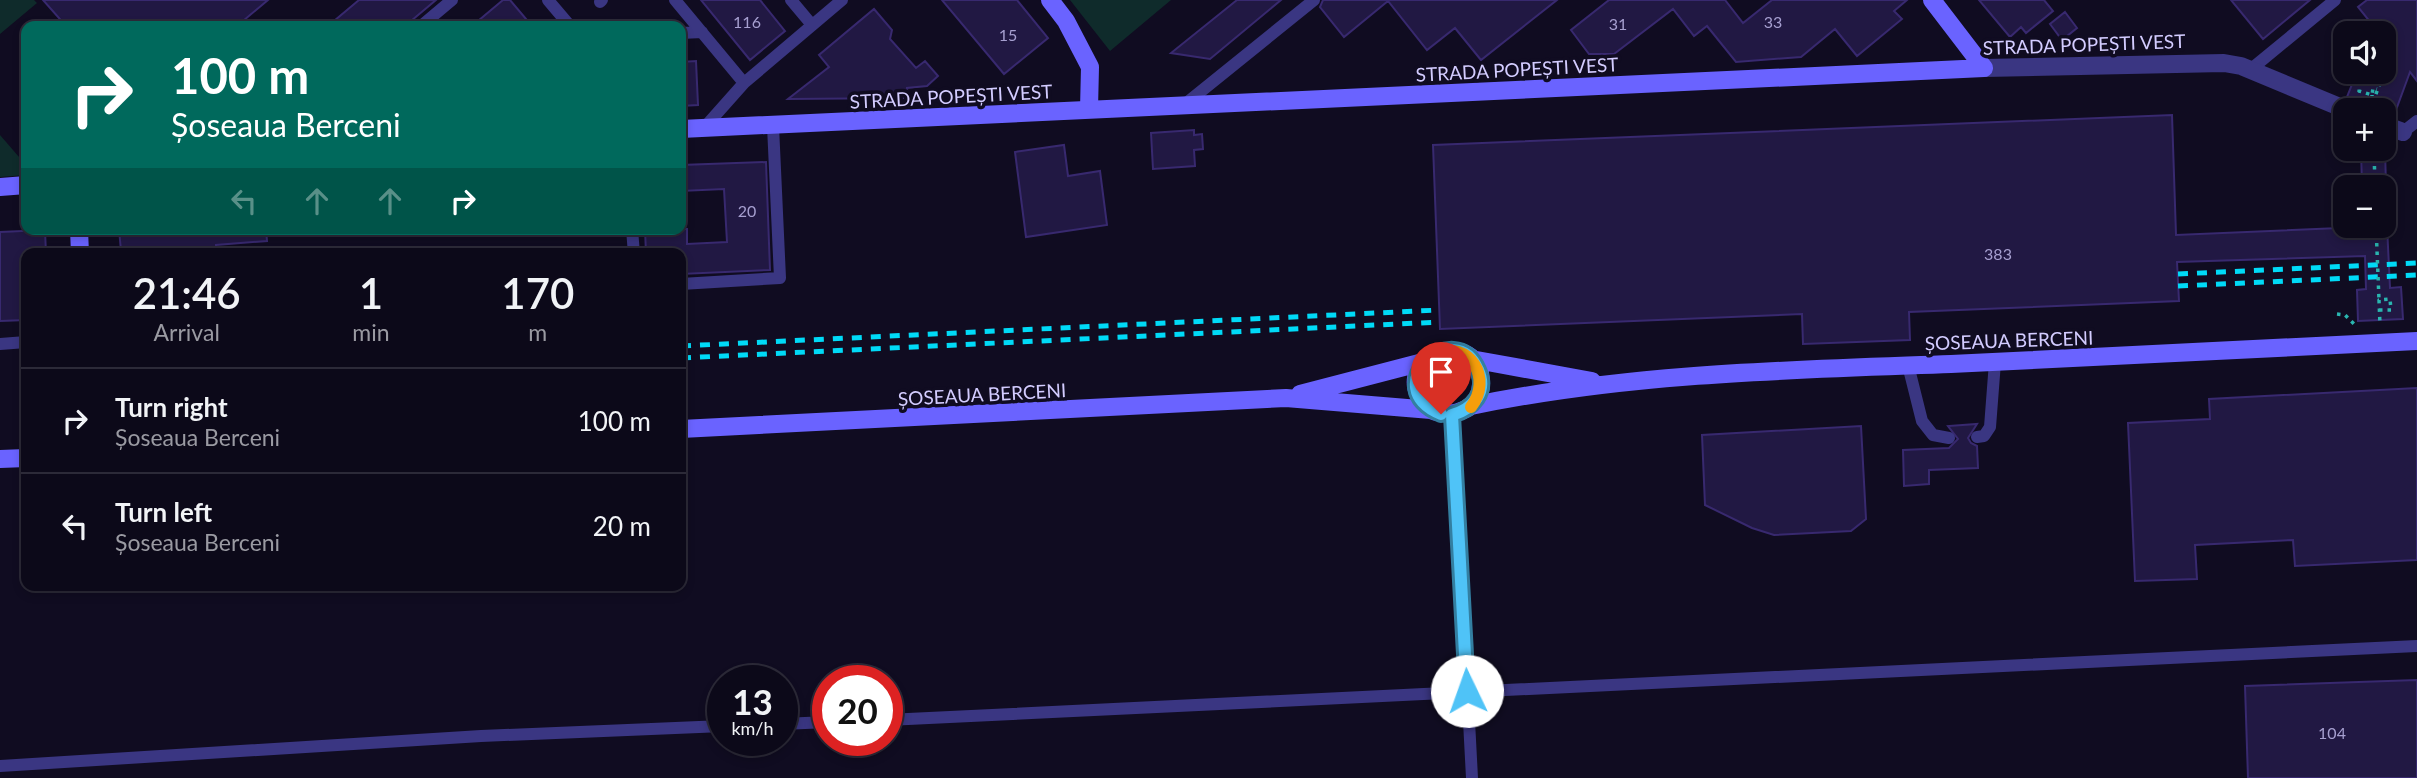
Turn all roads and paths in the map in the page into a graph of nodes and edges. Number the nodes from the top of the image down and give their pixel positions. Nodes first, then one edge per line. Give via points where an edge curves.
1 (452, 0) edge
2 (548, 0) edge
3 (675, 0) edge
4 (791, 0) edge
5 (842, 0) edge
6 (1049, 0) edge
7 (1314, 0) edge
8 (1932, 0) edge
9 (2335, 0) edge
10 (427, 21) edge
11 (566, 21) edge
12 (812, 25) junction
13 (702, 32) junction
14 (686, 33) edge
15 (1984, 68) junction
16 (2250, 70) junction
17 (744, 83) junction
18 (2377, 89) junction
19 (2372, 95) junction
20 (2372, 98) edge
21 (2374, 98) edge
22 (2333, 104) edge
23 (1181, 107) junction
24 (1090, 109) junction
25 (773, 126) junction
26 (704, 128) junction
27 (686, 129) edge
28 (21, 185) edge
29 (0, 187) edge
30 (2376, 238) edge
31 (686, 284) edge
32 (2379, 300) junction
33 (2379, 310) junction
34 (2337, 314) dead end
35 (2368, 325) dead end
36 (2356, 326) dead end
37 (2417, 341) edge
38 (21, 342) edge
39 (0, 344) edge
40 (1471, 359) junction
41 (1423, 362) junction
42 (1994, 362) junction
43 (1908, 365) junction
44 (1602, 383) junction
45 (1286, 398) junction
46 (1471, 406) junction
47 (1432, 410) junction
48 (1452, 415) junction
49 (686, 429) edge
50 (1977, 437) dead end
51 (1949, 438) dead end
52 (21, 458) edge
53 (0, 459) edge
54 (2417, 646) edge
55 (1467, 691) junction
56 (903, 719) edge
57 (707, 727) edge
58 (0, 766) edge
59 (1472, 778) edge

1 - 10 lane
2 - 11 lane
3 - 13 lane
4 - 12 lane
5 - 12 lane
6 - 24 main road via 1066,21 1090,67
7 - 23 lane
8 - 15 main road
9 - 16 lane
12 - 17 lane
13 - 14 lane
13 - 17 lane
15 - 16 street, STRADA POPEȘTI VEST via 2201,61
15 - 23 main road, STRADA POPEȘTI VEST
16 - 22 street, STRADA POPEȘTI VEST
17 - 26 lane
18 - 19 path via 2373,88
18 - 19 path via 2380,83 2364,77 2359,91
18 - 21 path
19 - 20 path, bridge
23 - 24 main road, STRADA POPEȘTI VEST
24 - 25 main road, STRADA POPEȘTI VEST
25 - 26 main road, STRADA POPEȘTI VEST
25 - 31 lane via 780,278
26 - 27 main road, STRADA POPEȘTI VEST
28 - 29 main road
30 - 32 path, bridge
32 - 33 path
32 - 33 path via 2390,299 2391,310
33 - 35 path via 2381,325
34 - 36 path
37 - 42 main road, ȘOSEAUA BERCENI
38 - 39 lane
40 - 41 main road, ȘOSEAUA BERCENI via 1452,350
40 - 44 main road, ȘOSEAUA BERCENI
40 - 46 main road via 1481,387
41 - 45 main road, ȘOSEAUA BERCENI
41 - 47 main road via 1416,383
42 - 43 main road, ȘOSEAUA BERCENI
42 - 50 lane via 1990,426 1984,436
43 - 44 main road, ȘOSEAUA BERCENI
43 - 51 lane via 1922,421 1933,435
44 - 46 main road, ȘOSEAUA BERCENI
45 - 47 main road, ȘOSEAUA BERCENI
45 - 49 main road, ȘOSEAUA BERCENI
46 - 48 main road, ȘOSEAUA BERCENI
47 - 48 main road, ȘOSEAUA BERCENI
48 - 55 lane
52 - 53 main road
54 - 55 lane
55 - 56 lane
55 - 59 lane
57 - 58 lane

